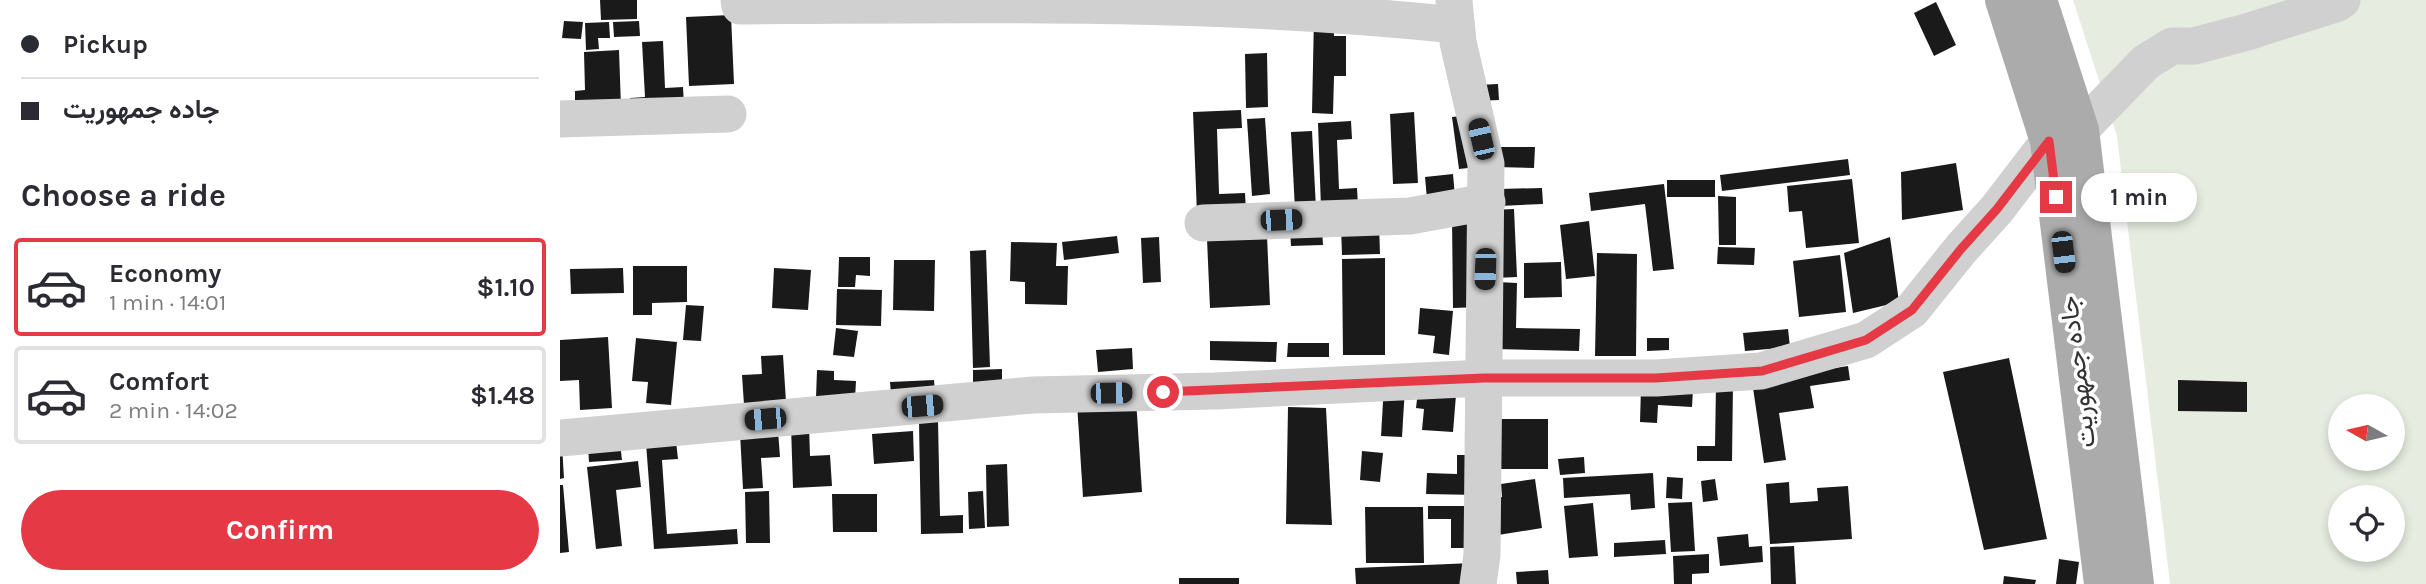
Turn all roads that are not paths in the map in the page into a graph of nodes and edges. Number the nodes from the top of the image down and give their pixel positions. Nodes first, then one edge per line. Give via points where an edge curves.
1 (739, 0) edge
2 (2004, 0) edge
3 (2038, 0) edge
4 (2342, 0) edge
5 (1455, 13) edge
6 (728, 114) dead end
7 (560, 119) edge
8 (2064, 136) junction
9 (1487, 202) junction
10 (1203, 223) dead end
11 (1484, 378) junction
12 (560, 438) edge
13 (1478, 584) edge
14 (2103, 584) edge
15 (2135, 584) edge

1 - 5 street via 740,6 1065,3
2 - 8 main road, جاده جمهوریت
3 - 8 main road, جاده جمهوریت
4 - 8 street via 2247,32 2194,46 2172,46 2146,62
5 - 9 street via 1486,164
6 - 7 street
8 - 11 street via 1912,310 1866,340 1762,371 1656,378
8 - 14 main road, جاده جمهوریت
8 - 15 main road, جاده جمهوریت
9 - 10 street via 1409,216
9 - 11 street
11 - 12 street via 1032,395
11 - 13 street

